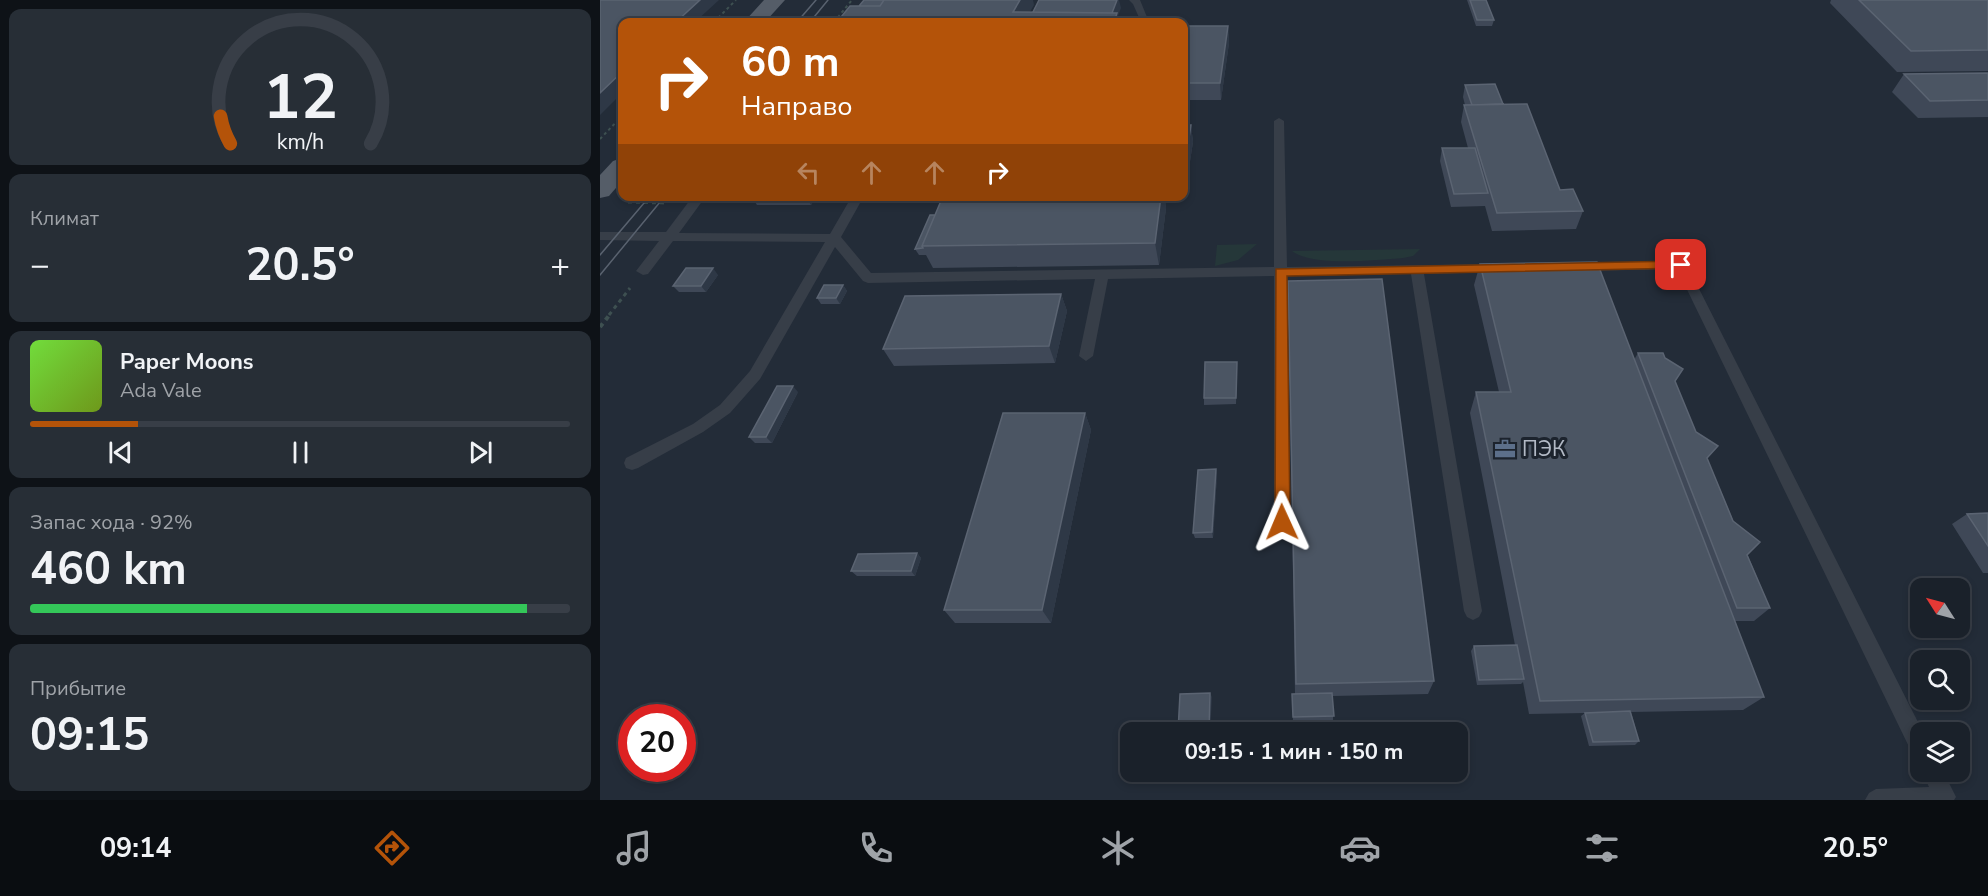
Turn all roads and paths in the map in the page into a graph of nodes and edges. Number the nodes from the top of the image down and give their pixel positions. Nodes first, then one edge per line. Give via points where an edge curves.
1 (736, 0) edge
2 (775, 0) edge
3 (852, 0) edge
4 (1133, 0) edge
5 (718, 18) edge
6 (758, 18) edge
7 (837, 18) edge
8 (1143, 18) edge
9 (618, 120) edge
10 (1279, 121) dead end
11 (600, 139) edge
12 (618, 170) edge
13 (600, 190) edge
14 (660, 201) edge
15 (696, 201) edge
16 (855, 201) edge
17 (624, 202) dead end
18 (600, 236) edge
19 (669, 237) junction
20 (835, 238) junction
21 (1566, 267) edge
22 (1509, 268) edge
23 (643, 270) joint
24 (1417, 270) junction
25 (1281, 272) junction
26 (1102, 275) junction
27 (600, 327) edge
28 (1086, 356) dead end
29 (632, 463) dead end
30 (1282, 522) dead end
31 (1473, 611) dead end
32 (1910, 728) edge
33 (1938, 782) edge
34 (1876, 800) edge

1 - 5 path
2 - 6 main road
3 - 7 path
4 - 8 lane
9 - 11 path
10 - 25 lane
12 - 13 main road
14 - 17 path
15 - 19 lane
16 - 20 lane
18 - 19 lane
19 - 20 lane
19 - 23 lane
20 - 26 lane via 868,278
20 - 29 lane via 755,375 725,409
21 - 32 lane via 1681,265
22 - 24 lane
23 - 27 path
24 - 25 lane
24 - 31 lane
25 - 26 lane
25 - 30 lane
26 - 28 lane
33 - 34 lane via 1945,797

